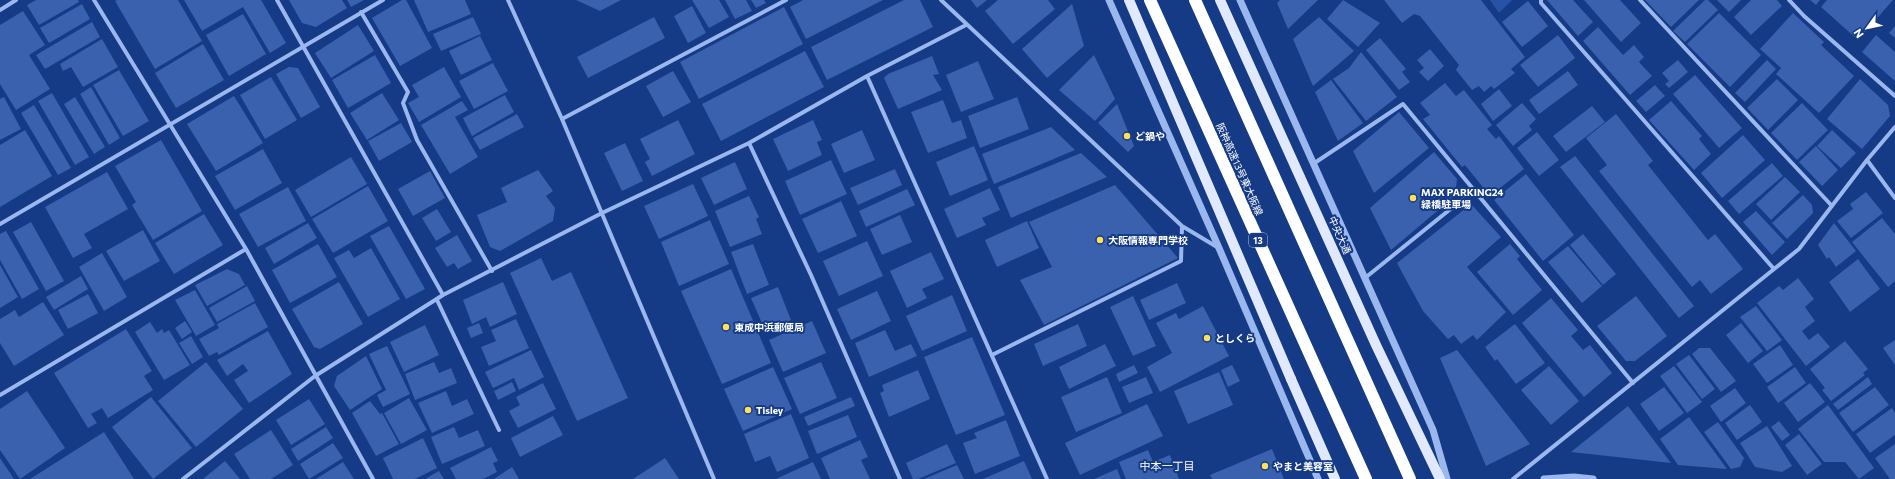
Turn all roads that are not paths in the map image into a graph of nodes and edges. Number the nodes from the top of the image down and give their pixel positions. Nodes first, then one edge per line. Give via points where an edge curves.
1 (16, 0) edge
2 (94, 0) edge
3 (277, 0) edge
4 (384, 0) edge
5 (508, 0) edge
6 (786, 0) edge
7 (941, 0) edge
8 (1109, 0) edge
9 (1129, 0) edge
10 (1150, 0) edge
11 (1195, 0) edge
12 (1220, 0) edge
13 (1240, 0) edge
14 (1541, 0) edge
15 (1640, 0) edge
16 (1789, 0) edge
17 (0, 10) edge
18 (361, 12) junction
19 (966, 25) junction
20 (304, 47) junction
21 (867, 76) junction
22 (1895, 96) edge
23 (562, 119) junction
24 (170, 125) junction
25 (1895, 127) edge
26 (749, 143) junction
27 (1867, 160) junction
28 (1314, 164) junction
29 (1474, 190) junction
30 (1895, 198) edge
31 (1832, 206) junction
32 (602, 213) junction
33 (0, 224) edge
34 (1182, 226) junction
35 (1219, 248) junction
36 (246, 249) junction
37 (1774, 269) junction
38 (492, 270) junction
39 (1365, 278) junction
40 (443, 295) junction
41 (437, 300) junction
42 (992, 356) junction
43 (315, 376) junction
44 (1633, 383) junction
45 (0, 394) edge
46 (499, 430) dead end
47 (183, 479) edge
48 (372, 479) edge
49 (714, 479) edge
50 (900, 479) edge
51 (1047, 479) edge
52 (1318, 479) edge
53 (1335, 479) edge
54 (1366, 479) edge
55 (1410, 479) edge
56 (1440, 479) edge
57 (1447, 479) edge
58 (1514, 479) edge
59 (1544, 479) edge
60 (1593, 479) edge

1 - 17 street
2 - 24 street
3 - 20 street
4 - 18 street
5 - 23 street
6 - 23 street
7 - 19 street
8 - 35 street
9 - 53 main road, bridge
10 - 54 highway, 阪神高速13号東大阪線 / 13
11 - 55 highway
12 - 56 main road, 中央大通 via 1376,345
13 - 28 street
14 - 37 street
15 - 31 street
16 - 22 street
18 - 20 street
18 - 38 street via 408,92 403,103 417,140
19 - 21 street
19 - 34 street
20 - 24 street
20 - 40 street
21 - 26 street
21 - 42 street
23 - 32 street
24 - 33 street
24 - 36 street
25 - 27 street
26 - 32 street
26 - 50 street
27 - 30 street
27 - 31 street
28 - 29 street via 1403,104
28 - 39 street
29 - 39 street
29 - 44 street
31 - 37 street via 1799,249
32 - 38 street
32 - 49 street
34 - 35 street
34 - 42 street via 1181,261
35 - 52 street
36 - 43 street
36 - 45 street
37 - 44 street
38 - 40 street
39 - 57 street via 1433,430
40 - 41 street
41 - 43 street
41 - 46 street
42 - 51 street
43 - 47 street
43 - 48 street
44 - 58 street
59 - 60 street

